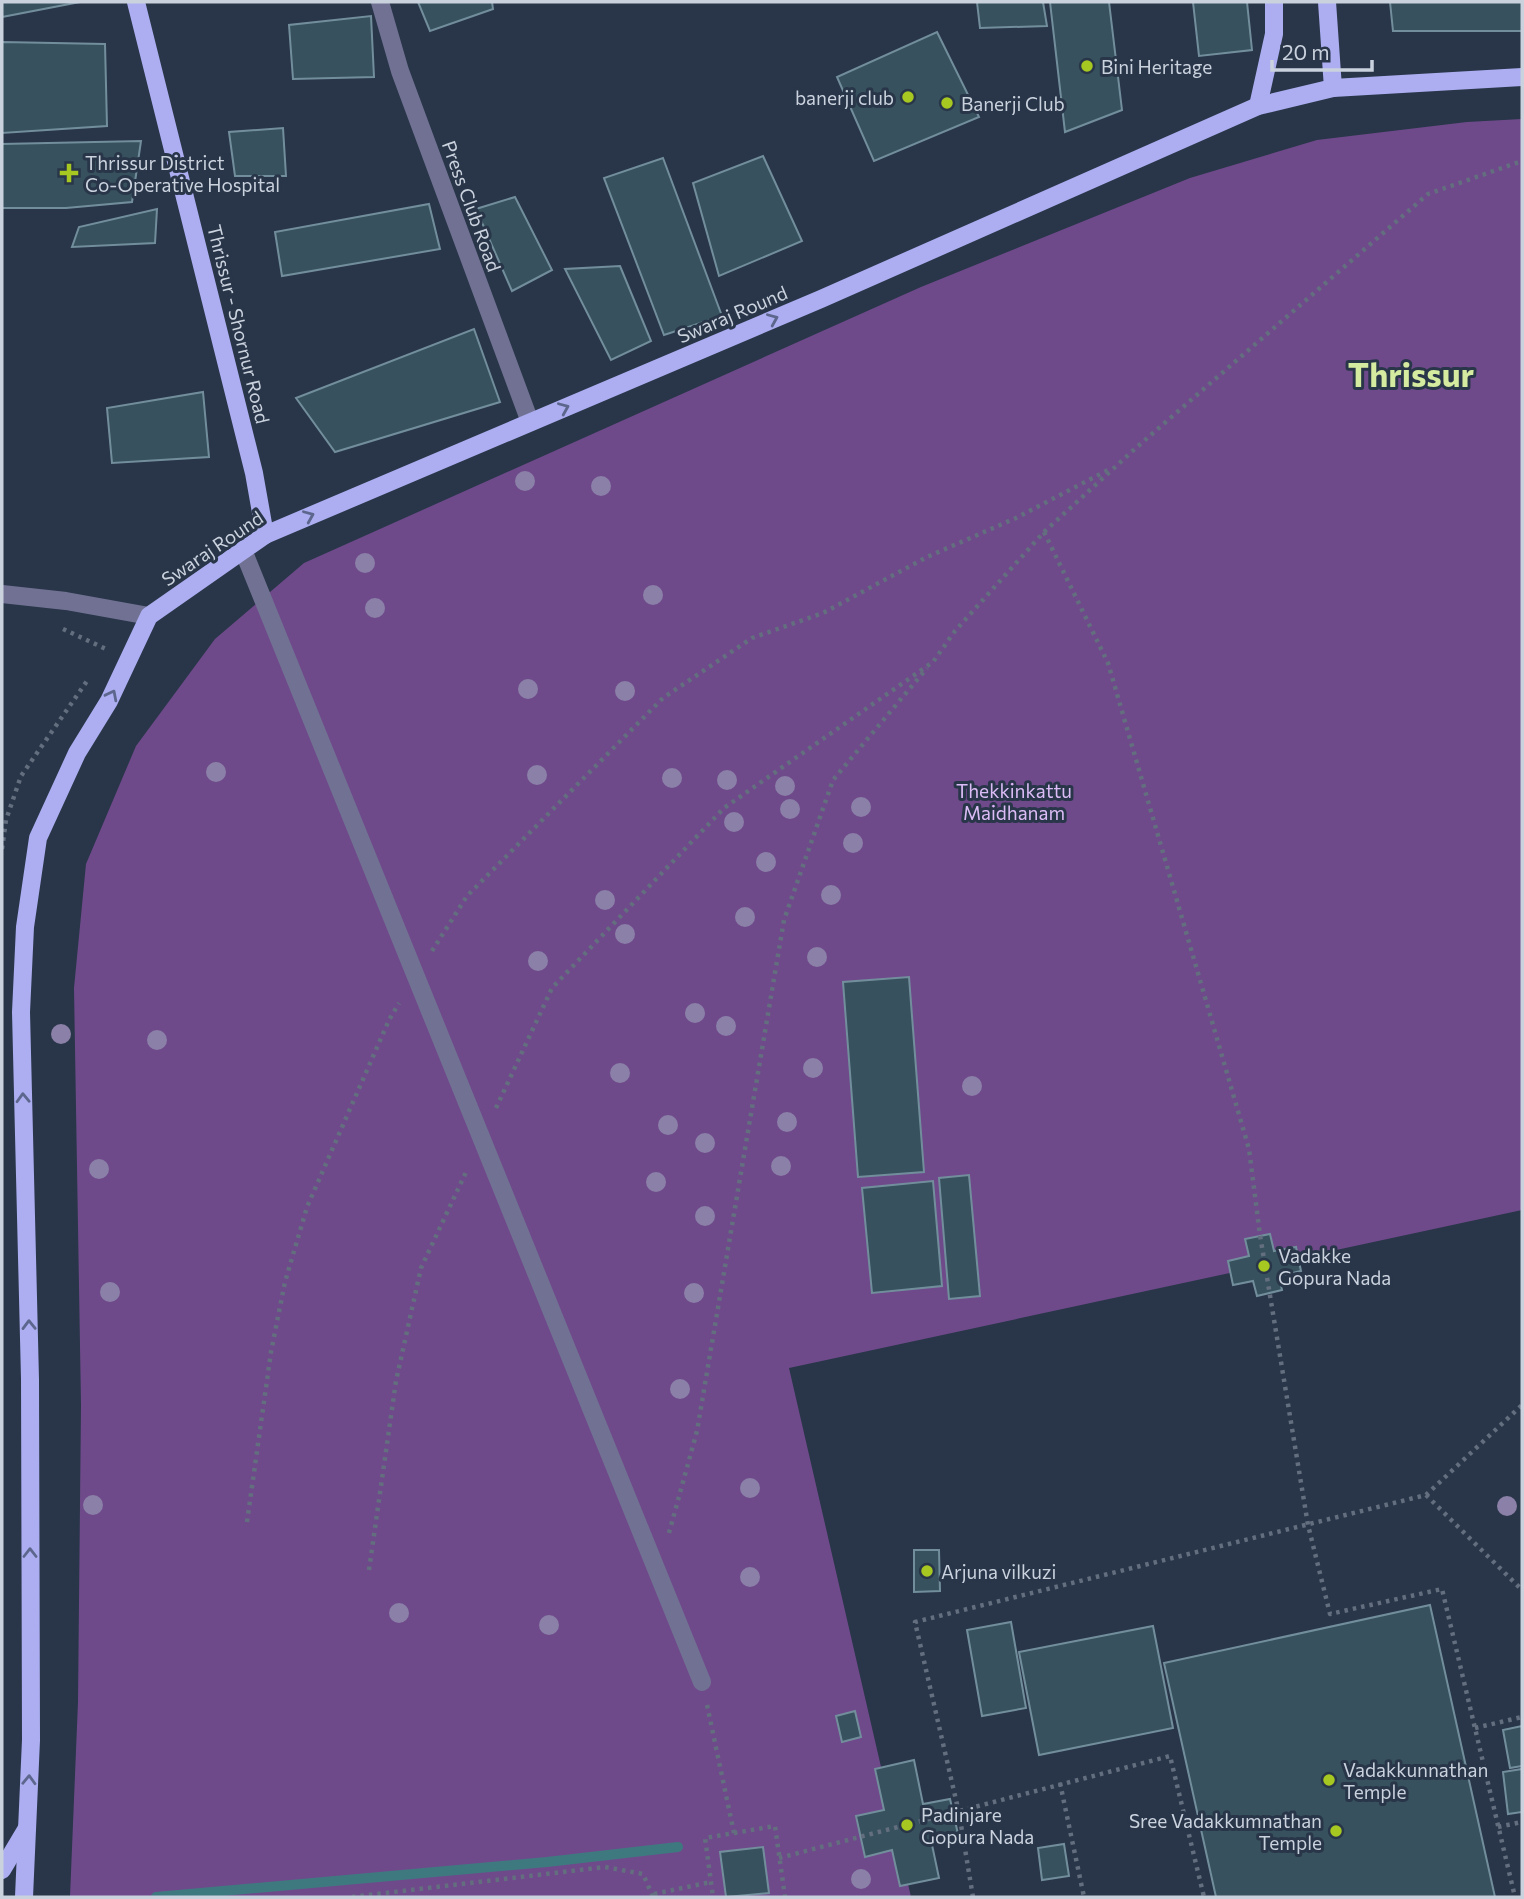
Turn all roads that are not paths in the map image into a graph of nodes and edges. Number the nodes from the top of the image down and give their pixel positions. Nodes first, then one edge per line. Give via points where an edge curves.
1 (136, 2) edge
2 (380, 2) edge
3 (1274, 2) edge
4 (1327, 2) edge
5 (1522, 77) edge
6 (1333, 88) junction
7 (1258, 106) junction
8 (530, 422) junction
9 (265, 535) junction
10 (243, 550) junction
11 (2, 594) edge
12 (149, 616) junction
13 (702, 1682) road end
14 (27, 1827) junction
15 (2, 1870) edge
16 (24, 1897) edge

1 - 9 main road, Thrissur - Shornur Road via 244,432
2 - 8 street, Press Club Road via 400,71
3 - 7 main road via 1274,34
4 - 6 main road
5 - 6 main road, Swaraj Round
6 - 7 main road, Swaraj Round
8 -> 7 main road, Swaraj Round
9 -> 8 main road, Swaraj Round
9 - 10 main road, Swaraj Round
10 - 12 main road, Swaraj Round
10 - 13 street
11 - 12 street
14 -> 12 main road, Swaraj Round via 31,1740 30,1379 21,1012 25,927 38,838
14 - 15 main road
14 - 16 main road, Swaraj Round

